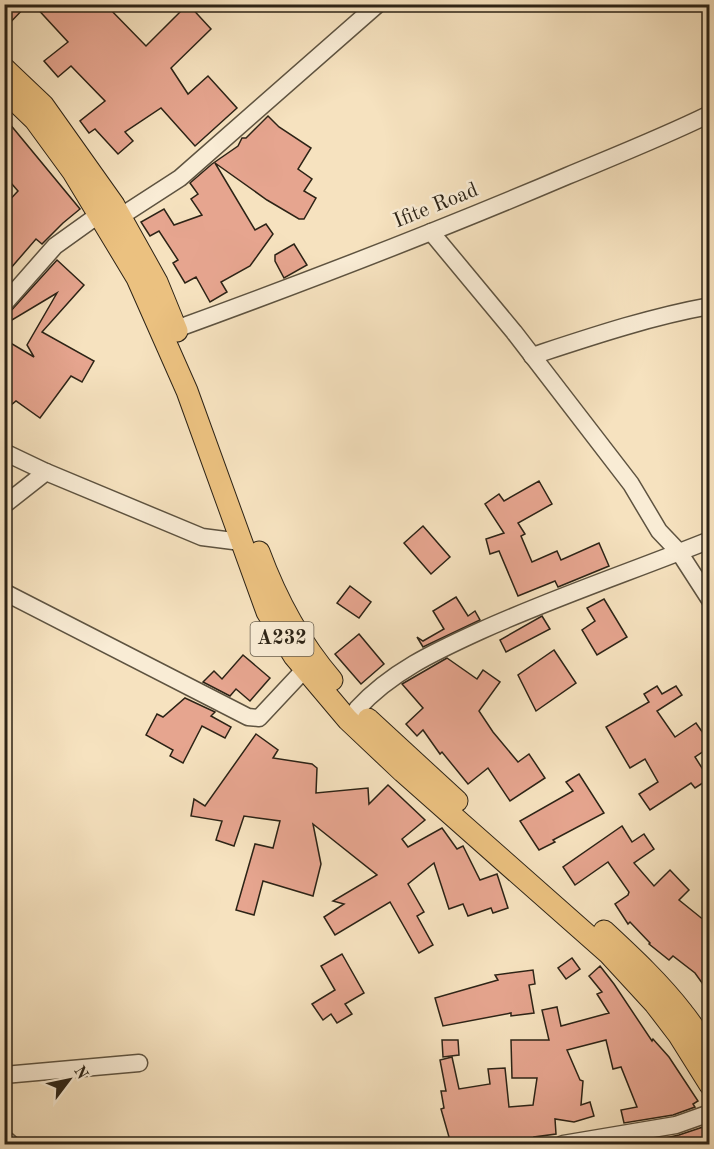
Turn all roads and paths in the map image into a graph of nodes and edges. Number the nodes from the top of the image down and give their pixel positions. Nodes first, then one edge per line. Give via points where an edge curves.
1 (378, 4) edge
2 (4, 68) edge
3 (4, 90) edge
4 (710, 114) edge
5 (110, 215) junction
6 (432, 232) junction
7 (4, 304) edge
8 (710, 306) edge
9 (176, 329) junction
10 (532, 356) junction
11 (4, 452) edge
12 (46, 472) junction
13 (4, 505) edge
14 (710, 540) edge
15 (241, 542) junction
16 (679, 552) junction
17 (4, 592) edge
18 (710, 600) edge
19 (304, 670) junction
20 (357, 709) junction
21 (710, 1052) edge
22 (139, 1063) dead end
23 (4, 1075) edge
24 (710, 1085) edge
25 (710, 1113) edge
26 (4, 1138) edge
27 (11, 1144) edge
28 (562, 1144) edge

1 - 5 street via 180,178
2 - 5 main road, A232 via 43,105
3 - 5 main road, A232 via 35,120
4 - 6 street, Ifite Road via 618,157
5 - 7 street via 55,246
5 - 9 main road, A232 via 157,282
5 - 15 main road, A232 via 191,402
6 - 9 street, Ifite Road
6 - 10 street
8 - 10 street
9 - 20 main road, A232 via 280,601 316,662
10 - 16 street via 631,484 659,531
11 - 12 street
12 - 13 street
12 - 15 street via 202,537
14 - 16 street
15 - 19 main road, A232 via 267,612
16 - 18 street
16 - 20 street via 528,609 417,661 373,692
17 - 19 street via 248,717 259,718
19 - 24 main road, A232 via 348,720 403,772 609,954 655,1004
20 - 21 main road, A232 via 628,953 685,1015
22 - 23 street
25 - 28 street via 676,1125
26 - 27 street

